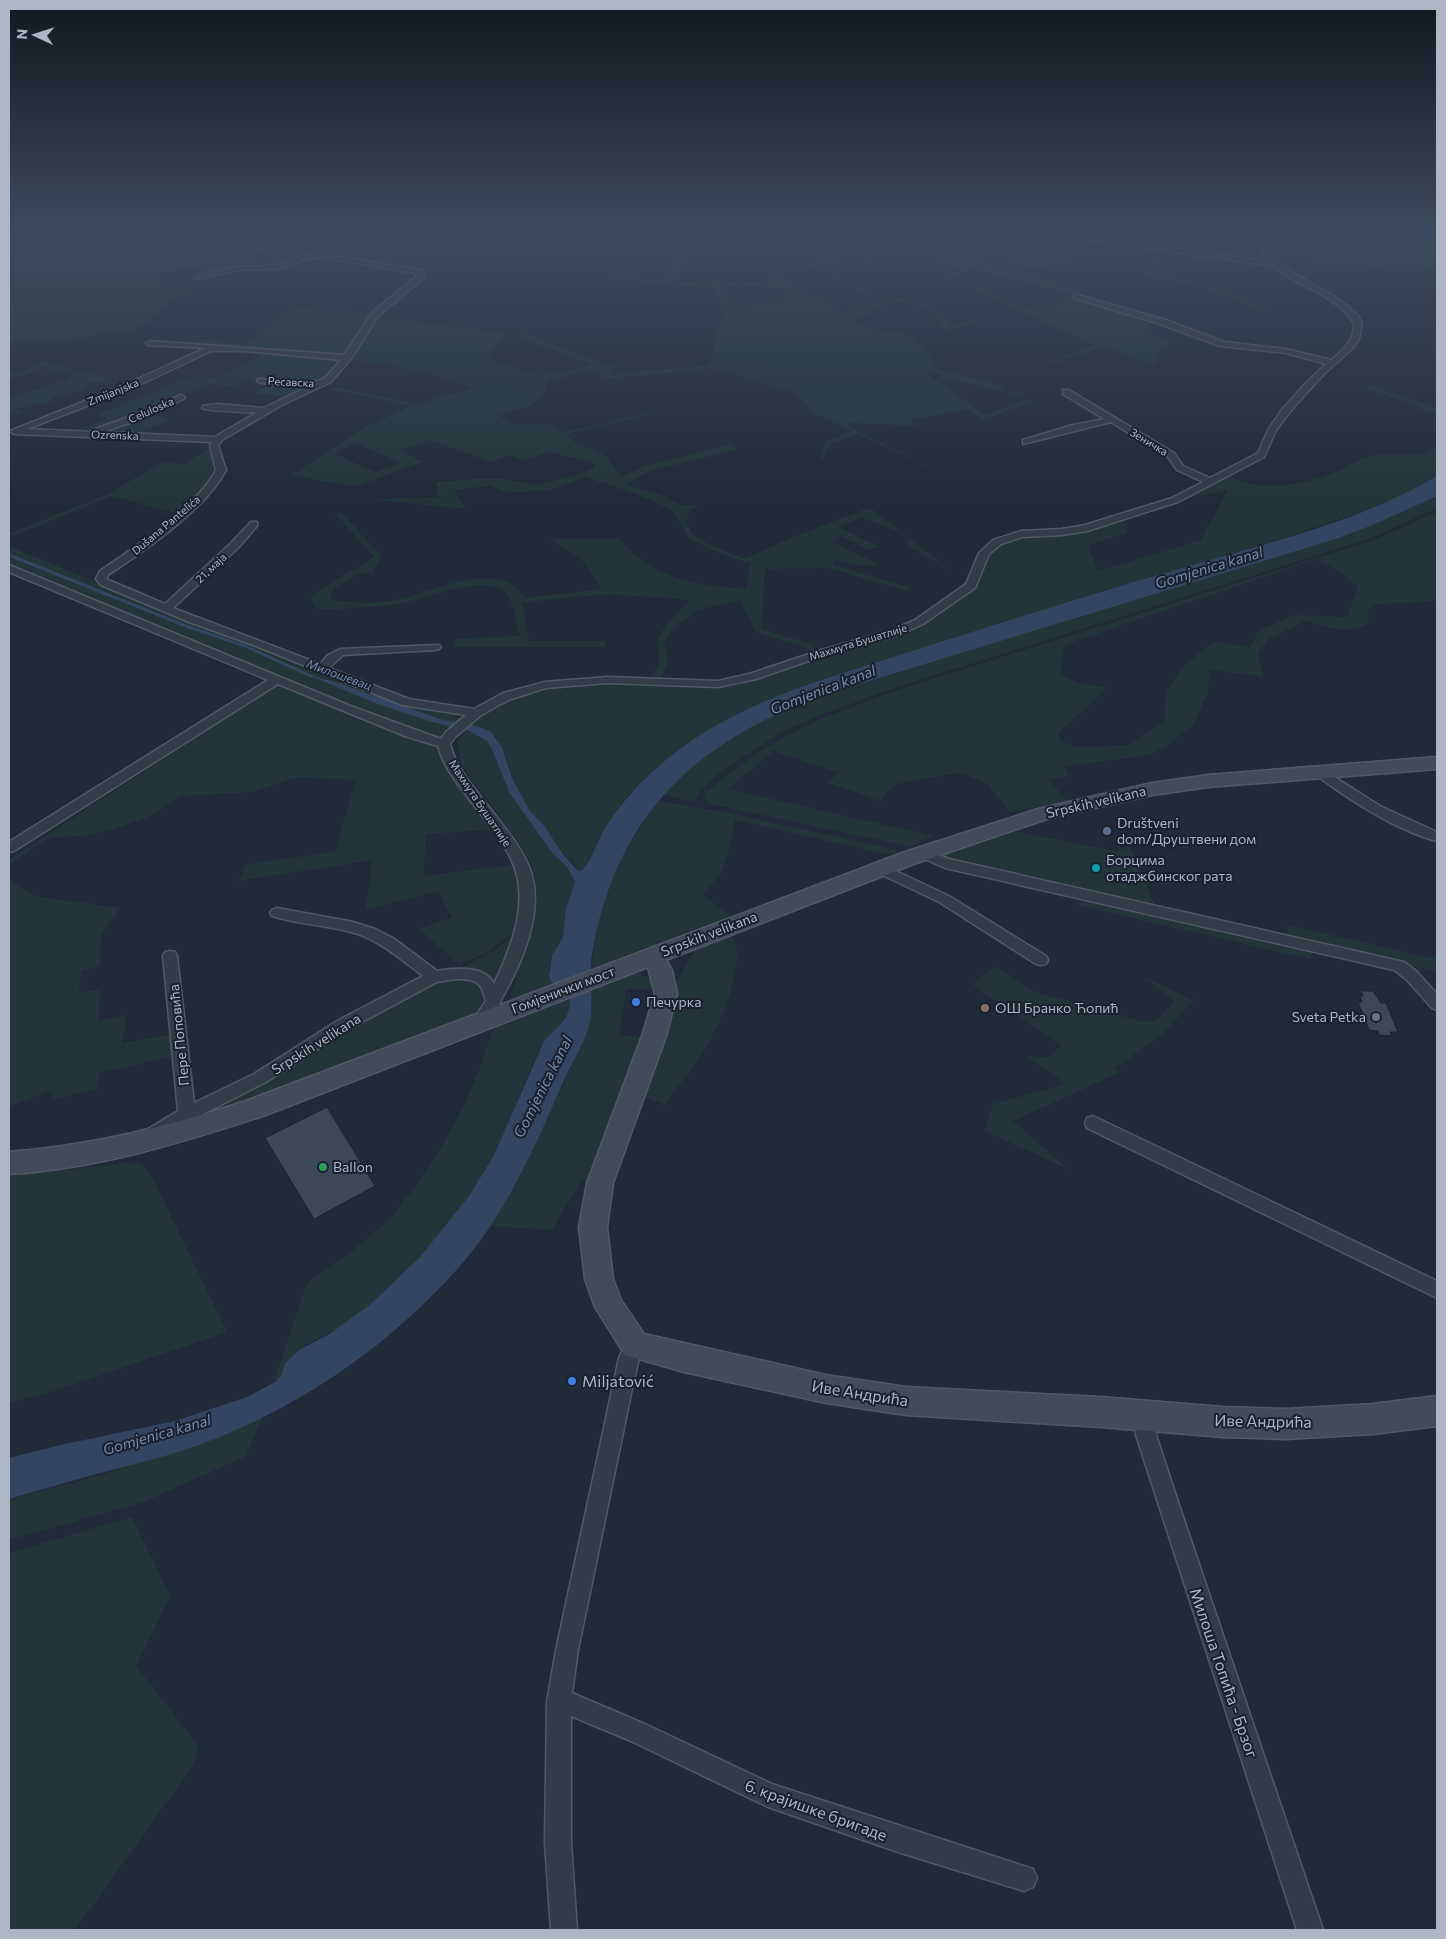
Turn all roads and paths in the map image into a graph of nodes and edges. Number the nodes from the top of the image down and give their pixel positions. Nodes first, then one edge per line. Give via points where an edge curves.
1 (372, 319) edge
2 (1156, 319) edge
3 (1356, 319) edge
4 (150, 342) dead end
5 (210, 349) junction
6 (347, 358) junction
7 (1331, 363) junction
8 (261, 381) dead end
9 (321, 384) junction
10 (1066, 392) dead end
11 (181, 397) dead end
12 (206, 408) dead end
13 (264, 411) junction
14 (1110, 420) junction
15 (14, 431) joint
16 (92, 434) junction
17 (217, 440) junction
18 (1026, 442) dead end
19 (1211, 482) junction
20 (254, 524) dead end
21 (9, 568) edge
22 (166, 609) junction
23 (434, 647) dead end
24 (324, 668) junction
25 (277, 680) junction
26 (473, 716) junction
27 (447, 739) junction
28 (1437, 763) edge
29 (1319, 771) junction
30 (1437, 836) edge
31 (9, 848) edge
32 (923, 853) junction
33 (881, 869) junction
34 (277, 913) dead end
35 (705, 936) junction
36 (170, 956) dead end
37 (652, 956) junction
38 (1041, 960) dead end
39 (621, 968) junction
40 (434, 977) junction
41 (1437, 1004) edge
42 (663, 1005) junction
43 (493, 1012) junction
44 (187, 1114) junction
45 (1093, 1123) dead end
46 (132, 1146) junction
47 (9, 1163) edge
48 (1437, 1290) edge
49 (635, 1344) junction
50 (1437, 1411) edge
51 (1144, 1415) junction
52 (559, 1702) junction
53 (1024, 1878) dead end
54 (564, 1930) edge
55 (1310, 1930) edge

1 - 6 street
2 - 7 street via 1223,344 1286,350
3 - 7 street, Махмута Бушатлије via 1358,327 1353,345
4 - 5 street via 208,346
5 - 6 street
5 - 15 street, Zmijanjska via 128,387
6 - 9 street via 334,375
7 - 19 street, Махмута Бушатлије via 1273,428 1266,450 1261,455
8 - 9 street, Ресавска
9 - 13 street
10 - 14 street, Зеничка
11 - 16 street, Celuloska
12 - 13 street
13 - 17 street
14 - 18 street
14 - 19 street, Зеничка via 1171,455 1180,468
15 - 16 street, Ozrenska
16 - 17 street, Ozrenska
17 - 22 street, Dušana Pantelića via 214,446 221,470 214,484 152,539 101,576 105,583
19 - 26 street, Махмута Бушатлије via 1175,500 1087,528 1020,534 997,542 984,553 971,586 919,622 896,632 736,682 695,685 655,681 577,681 545,685 492,703
20 - 22 street, 21. маја
21 - 25 street
22 - 24 street, Dušana Pantelića
23 - 24 street via 340,652
24 - 26 street, Dušana Pantelića via 406,702
25 - 27 street via 409,733
25 - 31 street
26 - 27 street, Махмута Бушатлије
27 - 43 street, Махмута Бушатлије via 446,752 462,780 510,846 526,880 528,900 525,918
28 - 29 main road, Srpskih velikana
29 - 30 street via 1375,809
29 - 32 main road, Srpskih velikana via 1217,780 1119,795 1045,812
32 - 33 main road, Srpskih velikana
32 - 41 street via 937,861 1399,966 1412,975
33 - 35 main road, Srpskih velikana
33 - 38 street via 944,899
34 - 40 street via 370,933 388,942
35 - 37 main road, Srpskih velikana
35 - 42 main road via 684,954
36 - 44 street, Пере Поповића
37 - 39 main road, Srpskih velikana
37 - 42 main road via 661,970
39 - 42 main road via 644,970 657,980
39 - 43 main road, Гомјенички мост
40 - 43 street, Srpskih velikana via 452,974 476,976 486,982
40 - 44 street, Srpskih velikana via 343,1025 260,1078
42 - 49 main road via 600,1183 593,1227 599,1279 609,1307
43 - 46 main road, Srpskih velikana via 254,1109
44 - 46 street, Srpskih velikana
45 - 48 street
46 - 47 main road, Srpskih velikana via 73,1158
49 - 51 main road, Иве Андрића via 684,1358 865,1396 914,1402
49 - 52 street via 622,1389 566,1650
50 - 51 main road, Иве Андрића via 1286,1424
51 - 55 street, Милоша Топића - Брзог via 1146,1435 1172,1517
52 - 53 street, 6. крајишке бригаде via 578,1706 639,1733 768,1796
52 - 54 street via 558,1843

